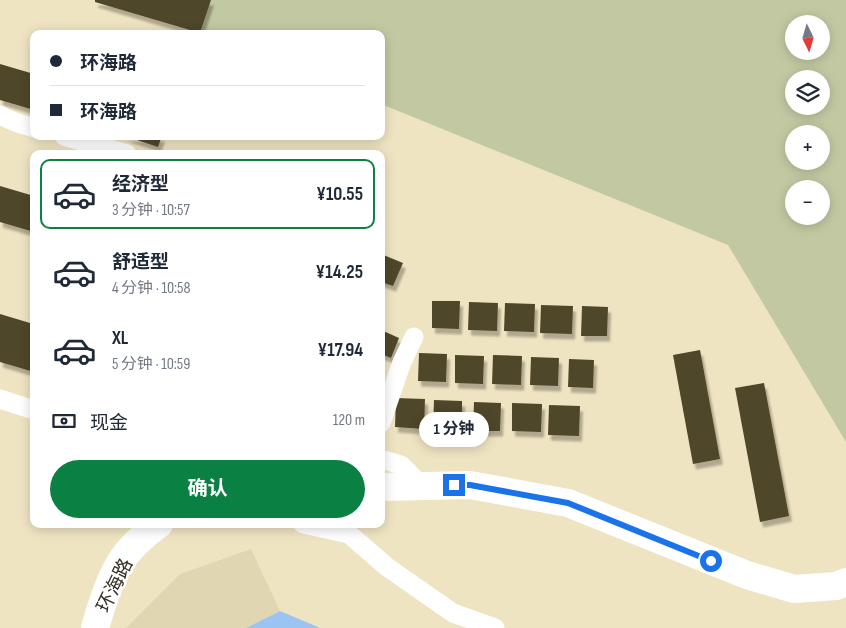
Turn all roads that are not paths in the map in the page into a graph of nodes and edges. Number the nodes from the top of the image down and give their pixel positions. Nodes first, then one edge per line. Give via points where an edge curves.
1 (0, 115) edge
2 (30, 127) edge
3 (78, 140) edge
4 (113, 150) edge
5 (414, 337) dead end
6 (0, 399) edge
7 (30, 409) edge
8 (385, 411) edge
9 (385, 460) edge
10 (422, 486) junction
11 (385, 487) edge
12 (154, 528) edge
13 (322, 528) edge
14 (846, 582) edge
15 (95, 628) edge
16 (495, 628) edge

1 - 2 street
3 - 4 street
5 - 8 street
6 - 7 street
9 - 10 street via 401,465
10 - 11 main road
10 - 14 main road via 470,485 568,503 747,575 794,589 836,586
12 - 15 main road, 环海路 via 120,563
13 - 16 street via 350,534 387,567 452,614

